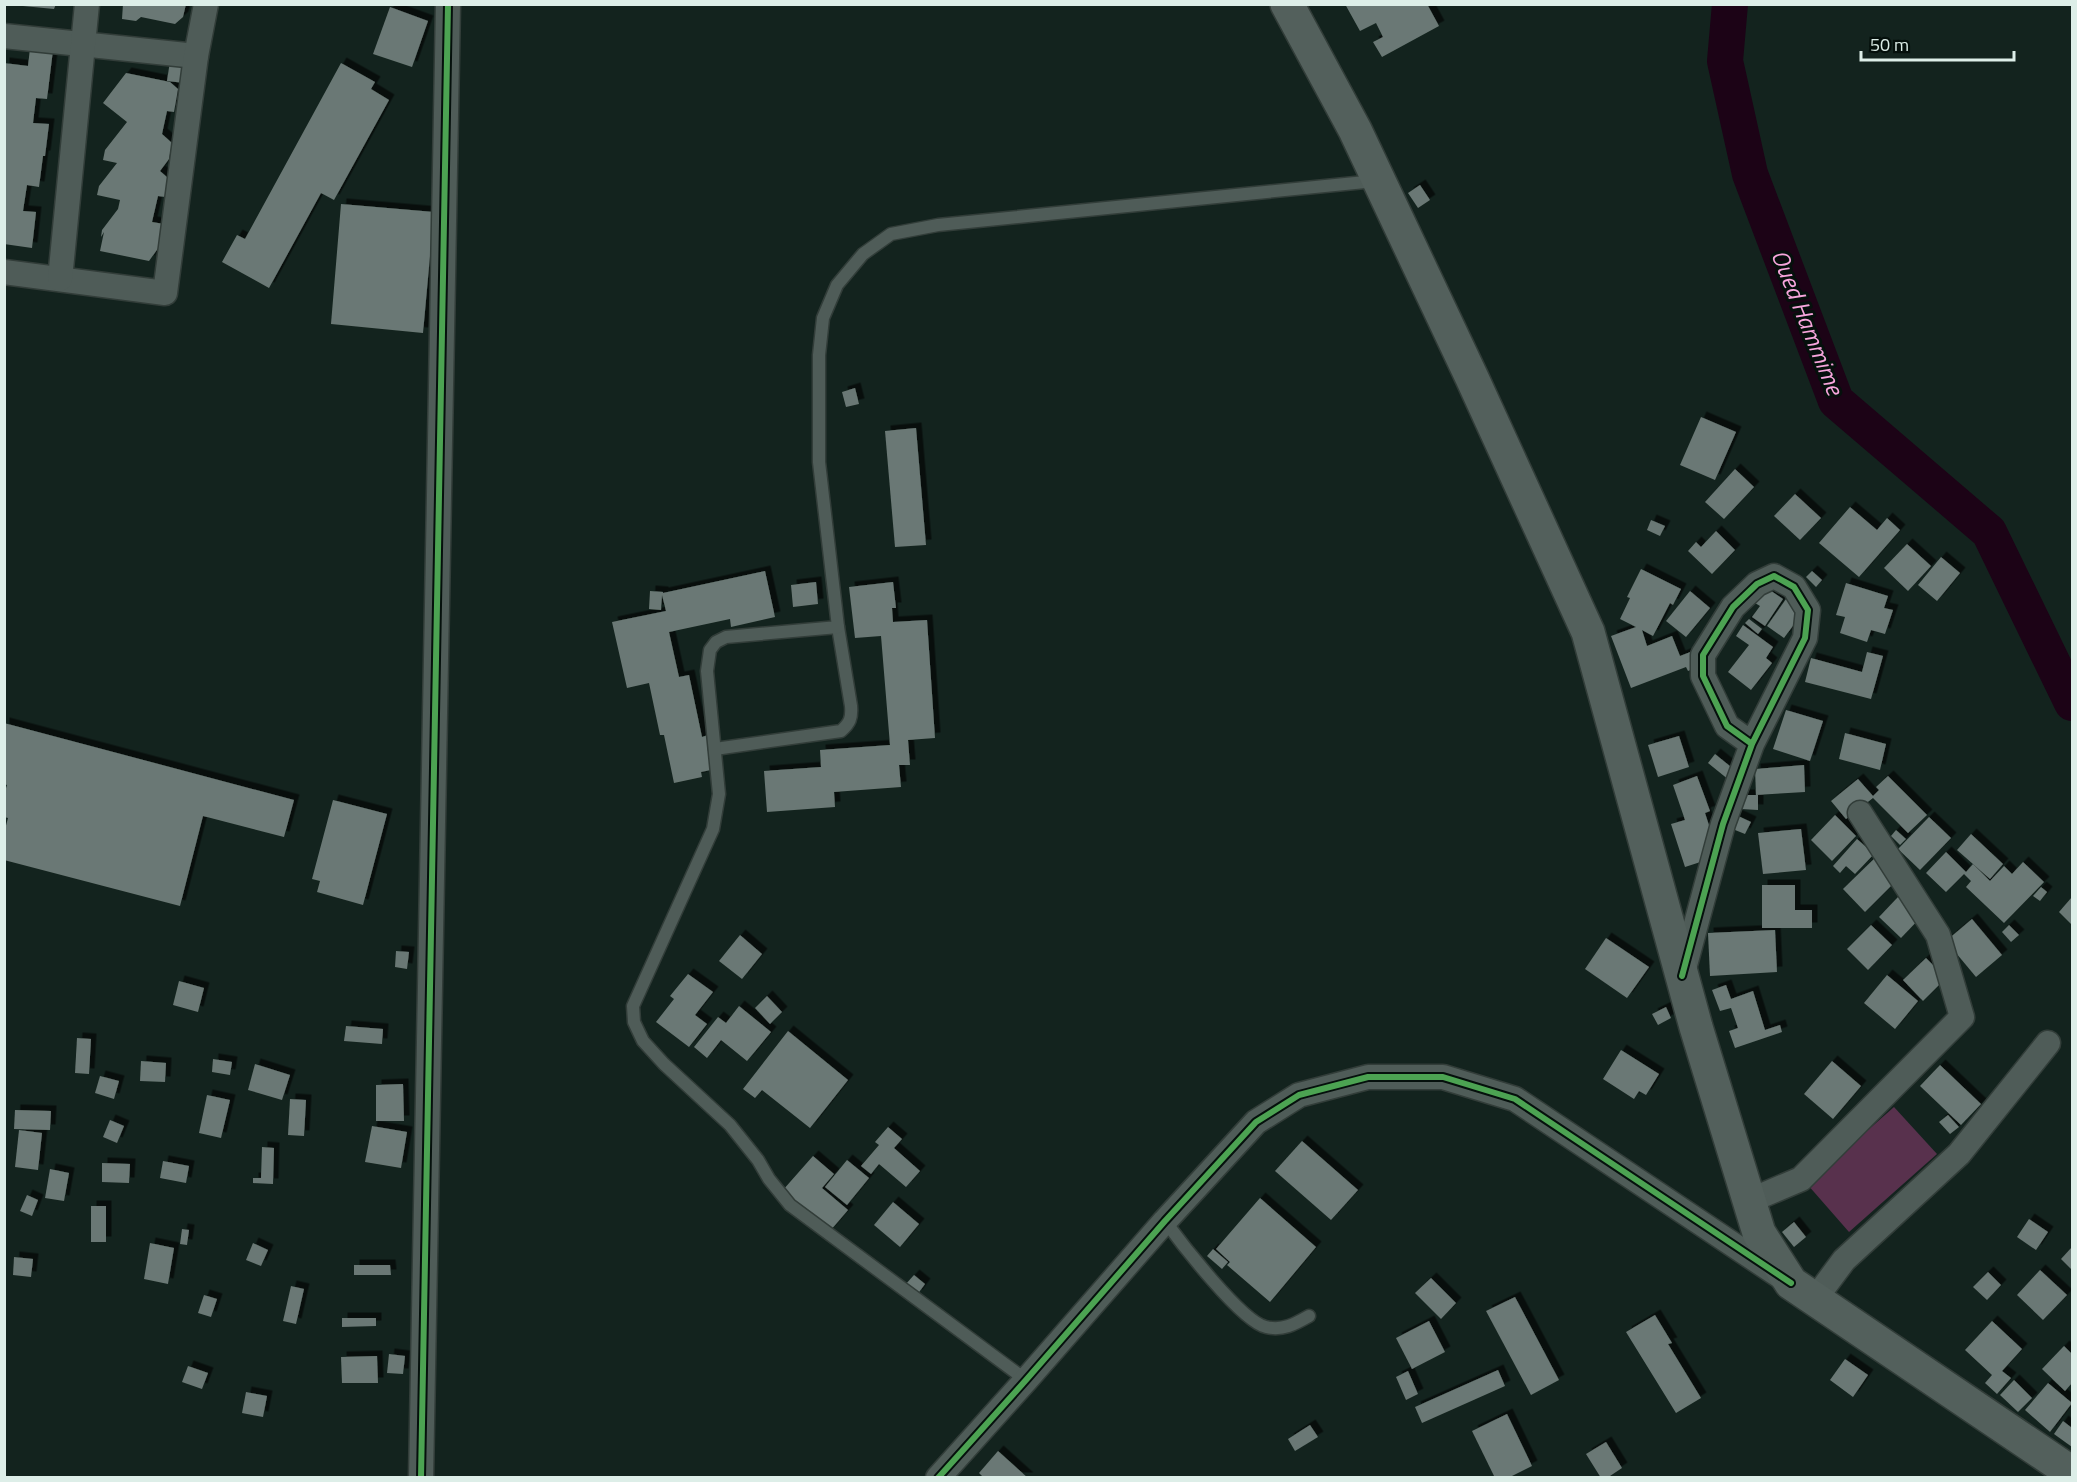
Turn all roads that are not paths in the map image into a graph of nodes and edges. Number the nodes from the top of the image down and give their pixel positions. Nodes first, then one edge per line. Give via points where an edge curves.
1 (87, 4) edge
2 (206, 4) edge
3 (448, 4) edge
4 (1287, 4) edge
5 (4, 36) edge
6 (83, 44) junction
7 (196, 56) junction
8 (1378, 181) junction
9 (4, 272) edge
10 (60, 279) junction
11 (838, 627) junction
12 (1752, 744) junction
13 (715, 749) junction
14 (1860, 813) dead end
15 (1682, 976) junction
16 (2049, 1043) dead end
17 (1749, 1202) junction
18 (1165, 1221) junction
19 (1803, 1291) junction
20 (1309, 1316) dead end
21 (1026, 1380) junction
22 (2073, 1473) edge
23 (421, 1478) edge
24 (938, 1478) edge

1 - 6 street
2 - 7 street
3 - 23 street
4 - 8 main road
5 - 6 street
6 - 7 street
6 - 10 street
7 - 10 street via 165,293
8 - 11 lane via 938,225 891,234 863,254 837,285 823,318 819,355 819,462
8 - 15 main road via 1588,632
9 - 10 street
11 - 13 lane via 726,637 716,642 710,650 707,671
11 - 13 lane via 852,716 841,731
12 - 12 street via 1805,638 1808,610 1794,587 1774,576 1757,584 1733,607 1703,655 1702,676 1727,726
12 - 15 street via 1723,824
13 - 21 lane via 719,794 713,829 633,1006 634,1022 643,1041 730,1125 790,1205
14 - 17 street via 1938,935 1962,1017 1801,1179
15 - 17 main road
16 - 19 street via 1959,1154 1844,1260
17 - 19 main road via 1759,1233
18 - 19 street via 1256,1122 1299,1095 1368,1077 1443,1077 1515,1099
18 - 20 lane via 1183,1247 1244,1314 1265,1327 1288,1328
18 - 21 street
19 - 22 main road
21 - 24 street

